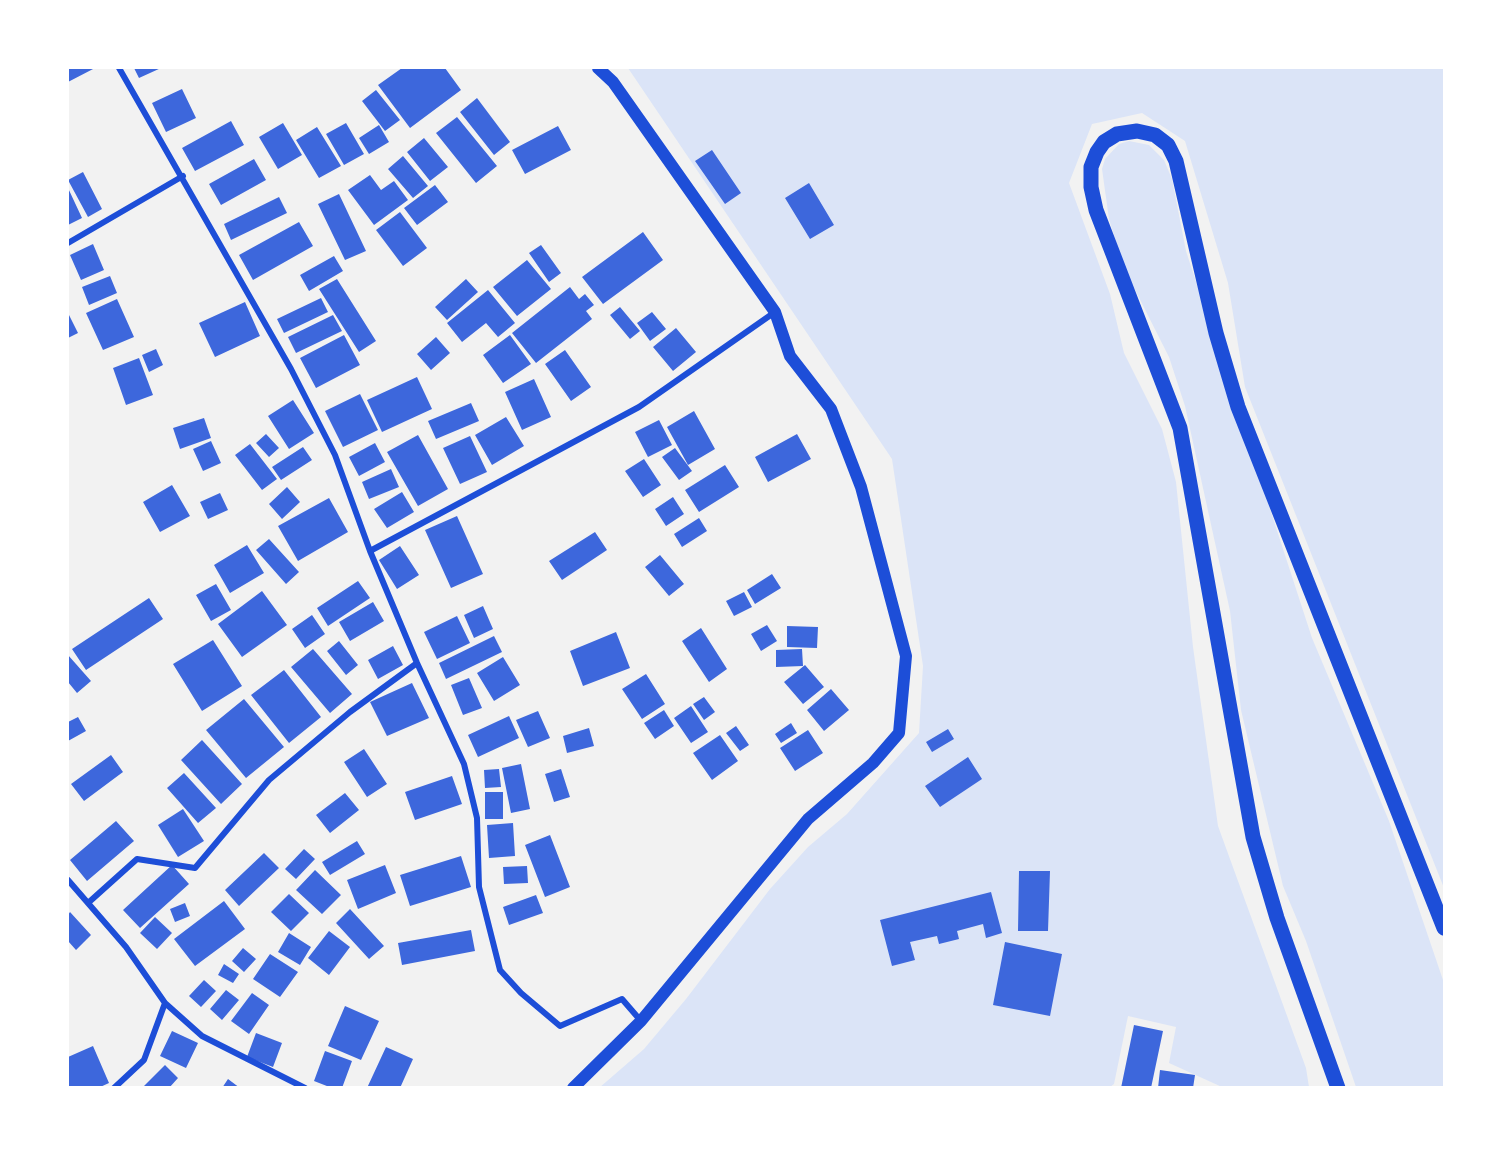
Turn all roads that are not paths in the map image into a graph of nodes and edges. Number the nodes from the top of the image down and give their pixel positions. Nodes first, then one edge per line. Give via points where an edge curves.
1 (119, 68) edge
2 (598, 68) edge
3 (183, 176) junction
4 (68, 243) edge
5 (775, 312) junction
6 (370, 551) junction
7 (417, 663) junction
8 (68, 880) edge
9 (88, 903) junction
10 (1444, 928) edge
11 (165, 1003) junction
12 (641, 1022) junction
13 (114, 1088) edge
14 (305, 1088) edge
15 (573, 1088) edge
16 (1338, 1088) edge

1 - 3 street
2 - 5 main road via 613,82
3 - 4 street
3 - 6 street via 335,455
5 - 6 street via 639,407
5 - 12 main road via 790,356 831,409 861,487 906,656 899,733 873,763 808,819
6 - 7 street
7 - 9 street via 350,712 269,780 195,868 137,859
7 - 12 street via 464,764 477,818 479,887 500,970 560,1026 622,999
8 - 9 street
9 - 11 street via 126,947
10 - 16 main road via 1238,407 1216,333 1176,161 1168,145 1155,135 1117,134 1104,142 1091,167 1096,210 1180,428 1253,837 1277,918
11 - 13 street via 144,1060
11 - 14 street via 202,1036
12 - 15 main road

